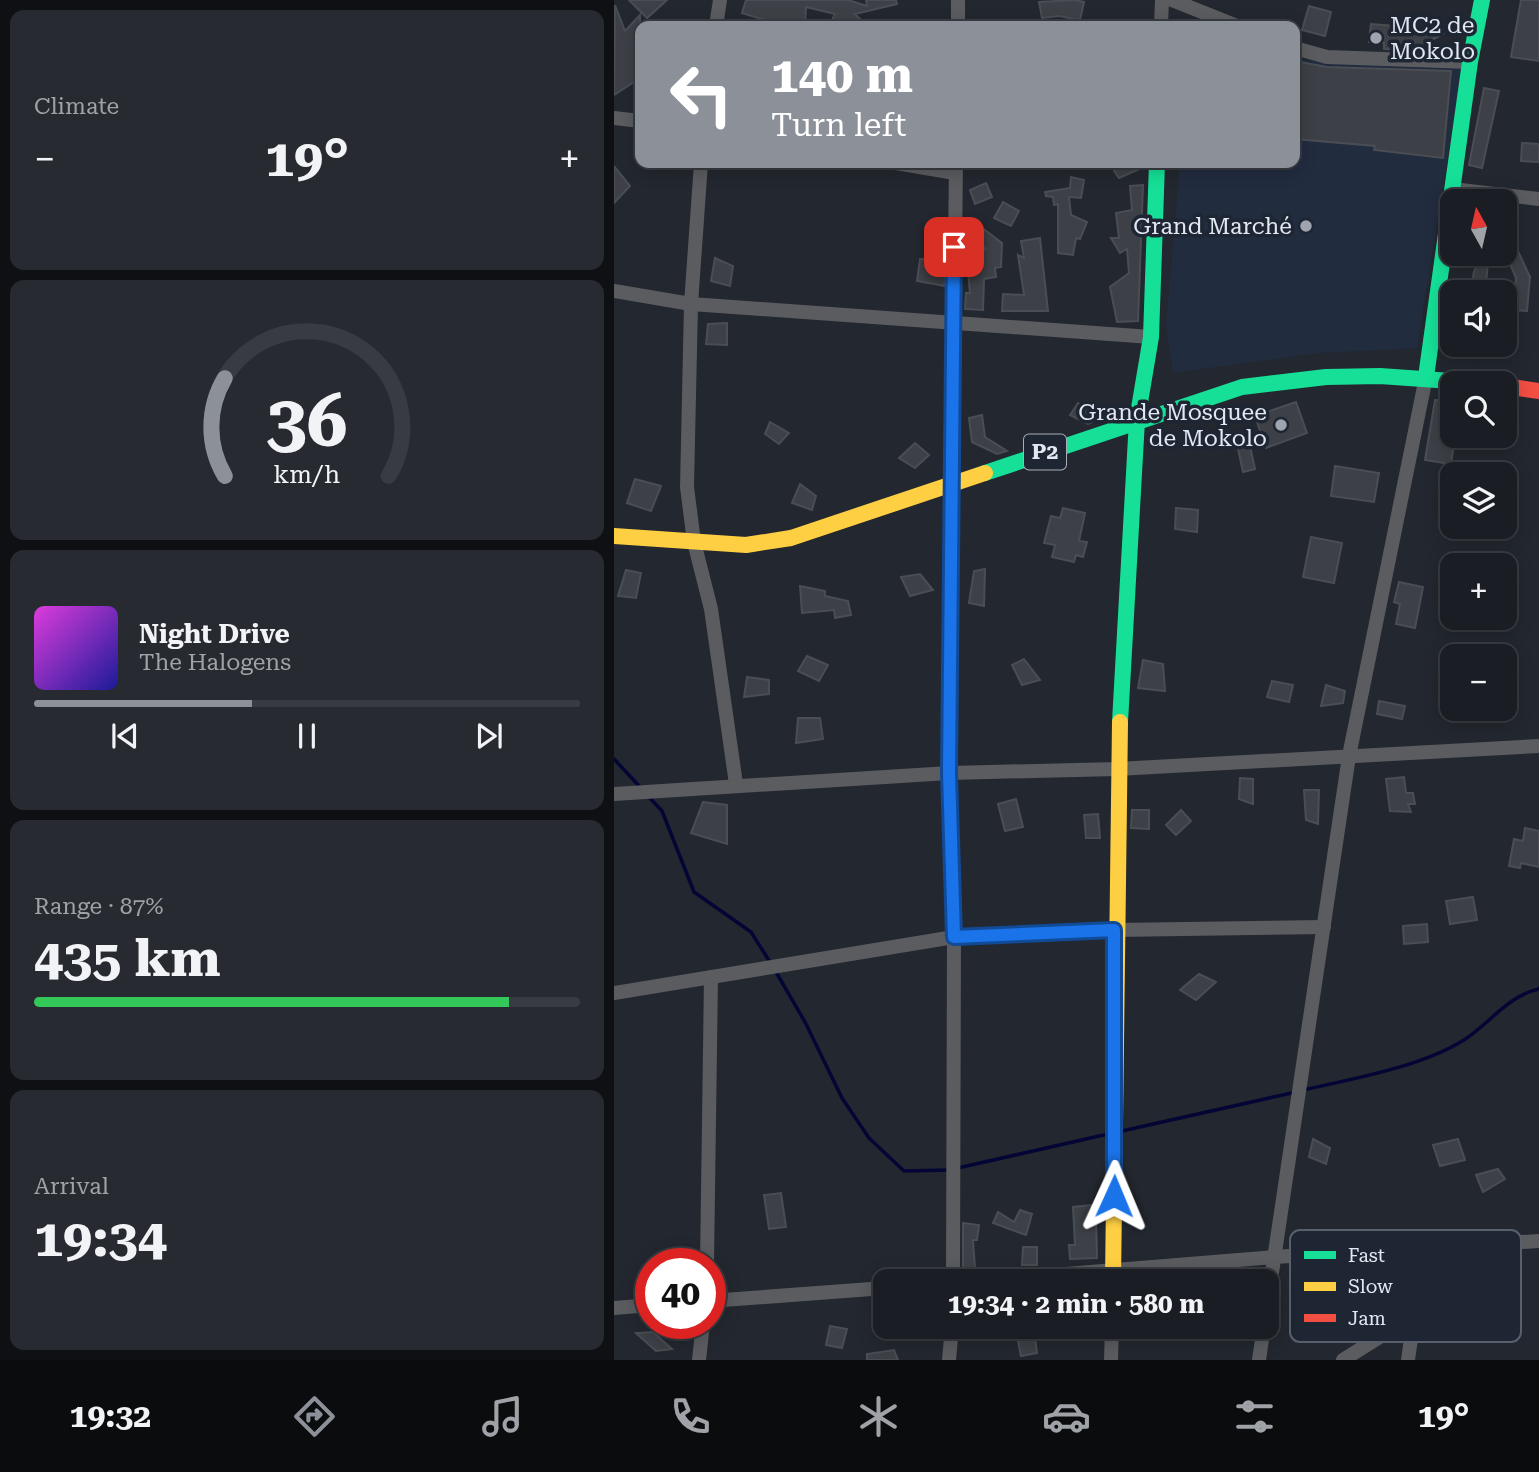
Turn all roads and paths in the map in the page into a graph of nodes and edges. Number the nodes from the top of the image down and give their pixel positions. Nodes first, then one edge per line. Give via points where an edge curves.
1 (720, 0) edge
2 (958, 0) edge
3 (1162, 0) edge
4 (1172, 0) edge
5 (1482, 0) edge
6 (717, 21) edge
7 (958, 21) edge
8 (1161, 21) edge
9 (1224, 21) edge
10 (1300, 49) edge
11 (1470, 62) junction
12 (614, 118) edge
13 (635, 120) edge
14 (701, 168) edge
15 (956, 168) edge
16 (1157, 168) edge
17 (1452, 189) edge
18 (1517, 196) edge
19 (1539, 199) edge
20 (1441, 266) edge
21 (614, 291) edge
22 (691, 304) junction
23 (953, 322) junction
24 (1151, 337) junction
25 (1426, 377) junction
26 (1440, 379) edge
27 (1517, 388) edge
28 (1539, 391) edge
29 (1137, 420) junction
30 (951, 485) junction
31 (614, 536) edge
32 (694, 542) junction
33 (1539, 746) edge
34 (1349, 756) junction
35 (1117, 769) junction
36 (949, 773) junction
37 (736, 785) junction
38 (619, 794) edge
39 (1324, 927) junction
40 (1114, 930) junction
41 (954, 937) junction
42 (711, 977) junction
43 (614, 993) edge
44 (1539, 1241) edge
45 (1521, 1242) edge
46 (707, 1248) edge
47 (1290, 1256) edge
48 (1274, 1257) junction
49 (953, 1269) edge
50 (1113, 1269) edge
51 (1167, 1269) edge
52 (1272, 1269) edge
53 (873, 1289) edge
54 (726, 1300) edge
55 (635, 1306) edge
56 (614, 1308) edge
57 (701, 1339) edge
58 (951, 1339) edge
59 (1112, 1339) edge
60 (1262, 1339) edge
61 (1372, 1342) edge
62 (1410, 1342) edge
63 (699, 1360) edge
64 (949, 1360) edge
65 (1112, 1360) edge
66 (1259, 1360) edge
67 (1343, 1360) edge
68 (1408, 1360) edge

1 - 6 street
2 - 7 street
3 - 8 street
4 - 9 street
5 - 11 street
10 - 11 street via 1327,57
11 - 17 street
12 - 13 street
14 - 22 street
15 - 23 street
16 - 24 street
18 - 19 street
20 - 25 street
21 - 22 street
22 - 23 street
22 - 32 street via 686,441
23 - 24 street
23 - 30 street
24 - 29 street
25 - 26 street, P2
25 - 29 street, P2 via 1326,377 1242,387
25 - 34 street
27 - 28 street
29 - 30 street, P2
29 - 35 street
30 - 32 street, P2 via 780,540 746,545
30 - 36 street
31 - 32 street, P2
32 - 37 street via 711,609
33 - 34 street
34 - 35 street
34 - 39 street
35 - 36 street
35 - 40 street
36 - 37 street
36 - 41 street
37 - 38 street
39 - 40 street
39 - 48 street
40 - 41 street
40 - 50 street
41 - 42 street
41 - 49 street
42 - 43 street
42 - 46 street
44 - 45 street
47 - 48 street
48 - 51 street
48 - 52 street
53 - 54 street
55 - 56 street
57 - 63 street
58 - 64 street
59 - 65 street
60 - 66 street
61 - 67 street
62 - 68 street

